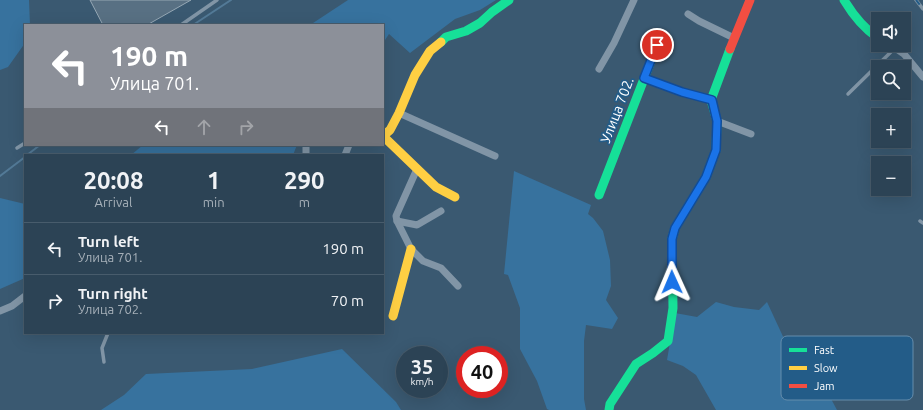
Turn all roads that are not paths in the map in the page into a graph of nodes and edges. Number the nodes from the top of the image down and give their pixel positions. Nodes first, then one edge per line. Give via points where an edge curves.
1 (217, 0) edge
2 (509, 0) edge
3 (634, 0) edge
4 (750, 0) edge
5 (844, 0) edge
6 (688, 14) dead end
7 (182, 24) edge
8 (871, 34) edge
9 (661, 35) dead end
10 (734, 38) junction
11 (887, 52) edge
12 (901, 52) edge
13 (599, 69) dead end
14 (923, 77) edge
15 (644, 78) junction
16 (848, 94) dead end
17 (712, 100) junction
18 (400, 113) junction
19 (717, 121) junction
20 (751, 134) dead end
21 (384, 135) edge
22 (384, 137) edge
23 (24, 144) edge
24 (17, 148) dead end
25 (495, 156) dead end
26 (417, 169) junction
27 (599, 195) dead end
28 (455, 197) dead end
29 (441, 211) dead end
30 (397, 220) junction
31 (411, 249) junction
32 (458, 286) dead end
33 (24, 297) edge
34 (0, 311) edge
35 (393, 316) dead end
36 (108, 334) edge
37 (104, 362) dead end
38 (609, 410) edge

1 - 7 lane
2 - 18 street via 480,23 466,31 446,37 430,51 415,75
3 - 13 street
4 - 10 street
5 - 8 street via 860,24
6 - 10 street
9 - 15 street, Улица 702.
10 - 17 street
11 - 16 lane
12 - 14 street
15 - 17 street
15 - 27 street, Улица 702.
17 - 19 street
18 - 21 street
18 - 25 street
19 - 20 street
19 - 38 street via 716,150 706,177 675,228 672,239 673,308 668,341 636,364 610,404
22 - 26 street
23 - 24 lane
26 - 28 street via 436,186
26 - 30 street via 396,216
29 - 30 street via 417,224
30 - 31 street
31 - 32 street via 423,261 440,268
31 - 35 street
33 - 34 street
36 - 37 lane via 102,348

